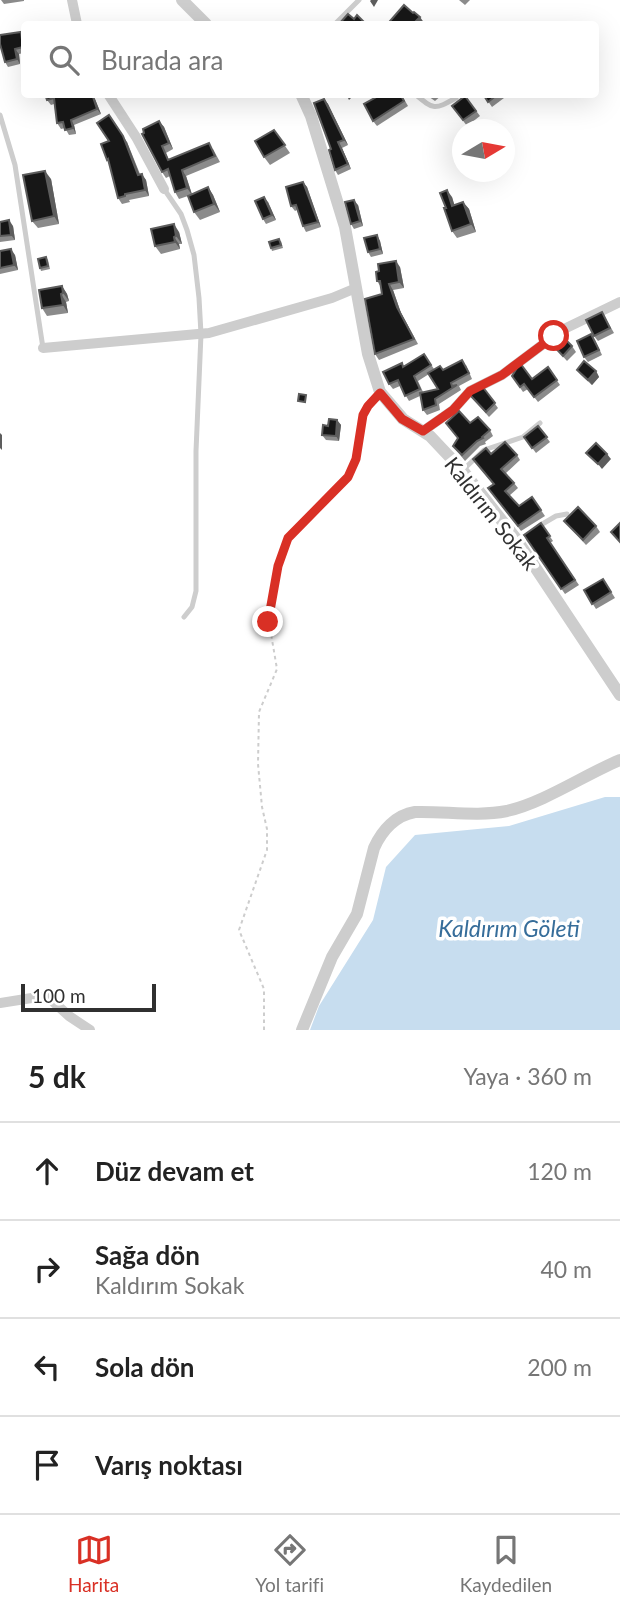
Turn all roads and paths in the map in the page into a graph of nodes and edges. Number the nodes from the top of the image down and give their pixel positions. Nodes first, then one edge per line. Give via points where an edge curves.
1 (72, 0) edge
2 (182, 0) edge
3 (359, 0) edge
4 (76, 21) edge
5 (203, 21) edge
6 (338, 21) edge
7 (111, 98) edge
8 (303, 98) edge
9 (419, 98) edge
10 (454, 98) edge
11 (0, 115) edge
12 (164, 189) joint
13 (356, 288) junction
14 (620, 302) edge
15 (201, 334) junction
16 (43, 348) joint
17 (380, 393) junction
18 (540, 423) dead end
19 (423, 431) junction
20 (463, 471) junction
21 (568, 514) edge
22 (517, 540) junction
23 (184, 617) dead end
24 (620, 695) edge
25 (620, 760) edge
26 (0, 1003) edge
27 (90, 1030) edge
28 (264, 1030) edge
29 (302, 1030) edge

1 - 4 street
2 - 5 street
3 - 6 lane
7 - 12 street
8 - 13 street, Kaldırım Sokak via 338,205
9 - 10 lane via 439,108
11 - 16 lane via 15,165
12 - 15 lane via 181,214 194,255
13 - 15 street
13 - 17 street, Kaldırım Sokak
14 - 19 street via 562,330 502,375 470,391
15 - 16 street
15 - 23 lane via 196,591
17 - 19 street, Kaldırım Sokak via 402,419
17 - 28 path via 363,415 356,459 348,477 288,538 271,598 268,622 277,669 259,712 258,764 268,841 239,930 264,989
18 - 20 lane via 523,437 484,450
19 - 20 street, Kaldırım Sokak
20 - 22 street, Kaldırım Sokak
21 - 22 lane via 548,520
22 - 24 street, Kaldırım Sokak
25 - 29 street via 507,811 415,812 392,822 377,839 357,914 332,957
26 - 27 street via 44,996

